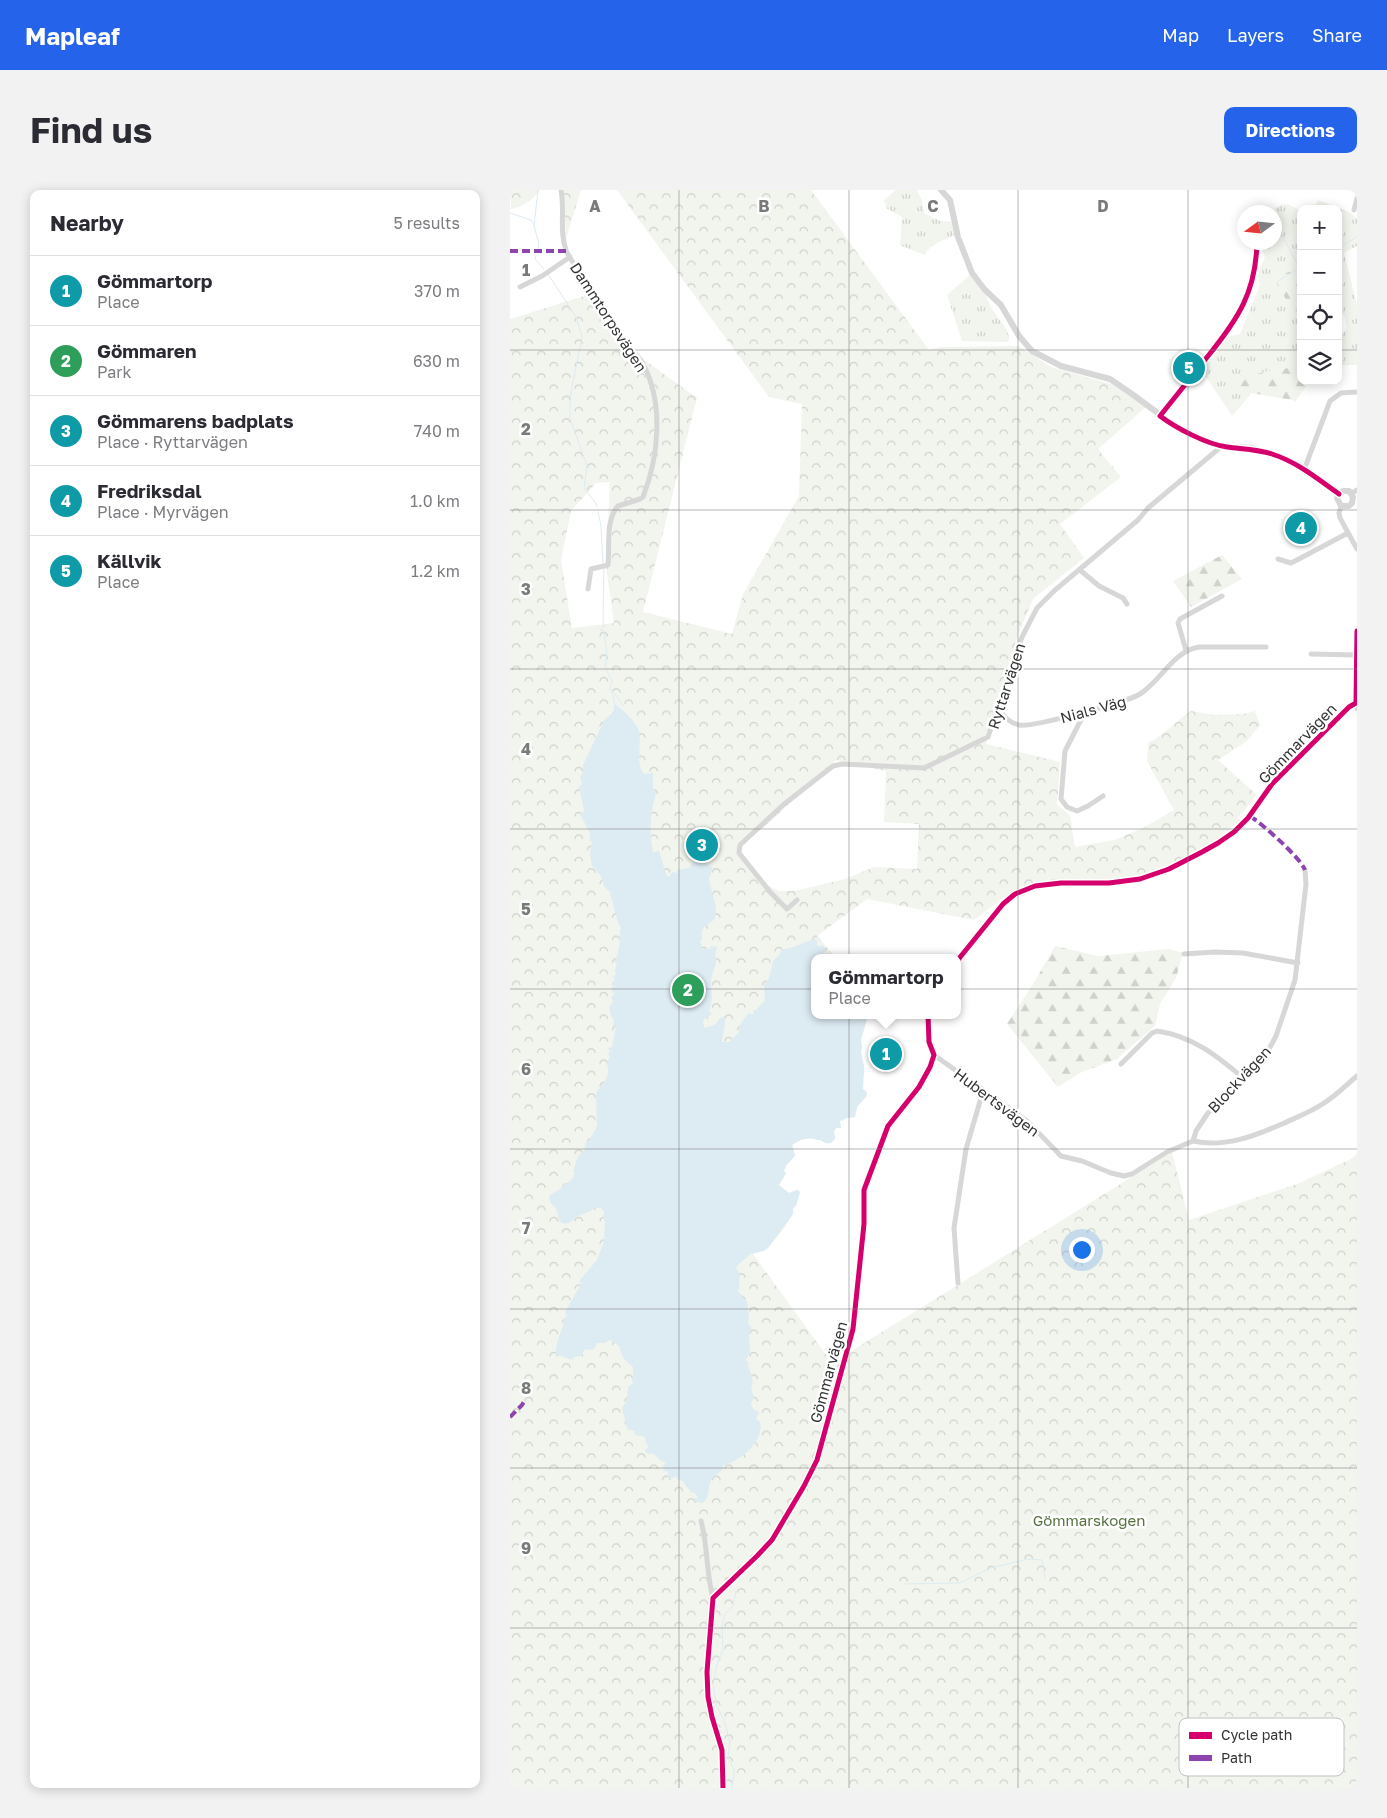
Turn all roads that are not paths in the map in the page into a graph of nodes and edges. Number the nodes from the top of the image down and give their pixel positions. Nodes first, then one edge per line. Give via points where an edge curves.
1 (561, 190) edge
2 (941, 190) edge
3 (1357, 198) edge
4 (1354, 210) dead end
5 (570, 257) junction
6 (520, 287) dead end
7 (1357, 392) edge
8 (1222, 446) junction
9 (1304, 470) junction
10 (1354, 492) edge
11 (1339, 494) junction
12 (1355, 505) edge
13 (1341, 506) junction
14 (1348, 533) junction
15 (1357, 549) edge
16 (1278, 559) dead end
17 (1080, 570) junction
18 (588, 589) dead end
19 (1222, 596) dead end
20 (1126, 604) dead end
21 (1357, 631) edge
22 (1266, 647) dead end
23 (1186, 650) junction
24 (1311, 654) dead end
25 (1356, 655) edge
26 (1356, 706) edge
27 (999, 708) junction
28 (1085, 712) junction
29 (1103, 796) dead end
30 (1305, 870) dead end
31 (797, 900) dead end
32 (1184, 954) dead end
33 (961, 956) edge
34 (1298, 963) junction
35 (928, 1019) edge
36 (934, 1055) junction
37 (1121, 1064) dead end
38 (1357, 1076) edge
39 (1242, 1077) junction
40 (983, 1091) junction
41 (1193, 1141) junction
42 (958, 1283) dead end
43 (701, 1521) dead end
44 (713, 1598) junction
45 (712, 1717) dead end

1 - 5 street, Dammtorpsvägen via 564,243
2 - 8 street via 950,200 958,237 972,273 1001,305 1032,351 1062,366 1110,379 1174,425
3 - 4 street
5 - 6 street, Dammtorpsvägen
5 - 18 street, Dammtorpsvägen via 638,356 647,373 655,402 657,439 643,497 618,506 611,519 608,563 591,569
7 - 9 street via 1341,393 1330,401
8 - 9 street via 1251,448 1272,454
8 - 17 street, Ryttarvägen
9 - 11 street
10 - 11 street via 1343,490
10 - 12 street
11 - 13 street via 1337,498
12 - 13 street
13 - 14 street via 1340,518
14 - 15 street
14 - 16 street via 1291,563
17 - 20 street via 1099,586 1123,598
17 - 27 street, Ryttarvägen via 1037,608 1022,637
19 - 23 street via 1180,619 1178,623
21 - 25 street
22 - 23 street via 1199,647
23 - 28 street, Nials Väg via 1147,689 1130,700
24 - 25 street
25 - 26 street
26 - 33 street, Gömmarvägen via 1349,707 1272,784 1234,832 1169,869 1140,879 1035,886 1015,894
27 - 28 street, Nials Väg via 1020,726
27 - 31 street, Ryttarvägen via 988,737 927,767 842,764 830,768 741,844 739,853 771,893 787,909
28 - 29 street via 1065,751 1061,799 1067,807 1077,811
30 - 34 street, Blockvägen
32 - 34 street via 1242,953
34 - 39 street, Blockvägen via 1276,1036 1265,1054
35 - 36 street
36 - 40 street, Hubertsvägen
36 - 44 street, Gömmarvägen via 924,1080 888,1126 866,1181 854,1329 815,1466 772,1540
37 - 39 street via 1157,1031 1191,1040
38 - 41 street via 1324,1103 1248,1138 1223,1142
39 - 41 street, Blockvägen via 1208,1113
40 - 41 street, Hubertsvägen via 1026,1121 1061,1156 1118,1175 1135,1173 1167,1152
40 - 42 street via 966,1149 954,1228
43 - 44 street
44 - 45 street via 707,1672

